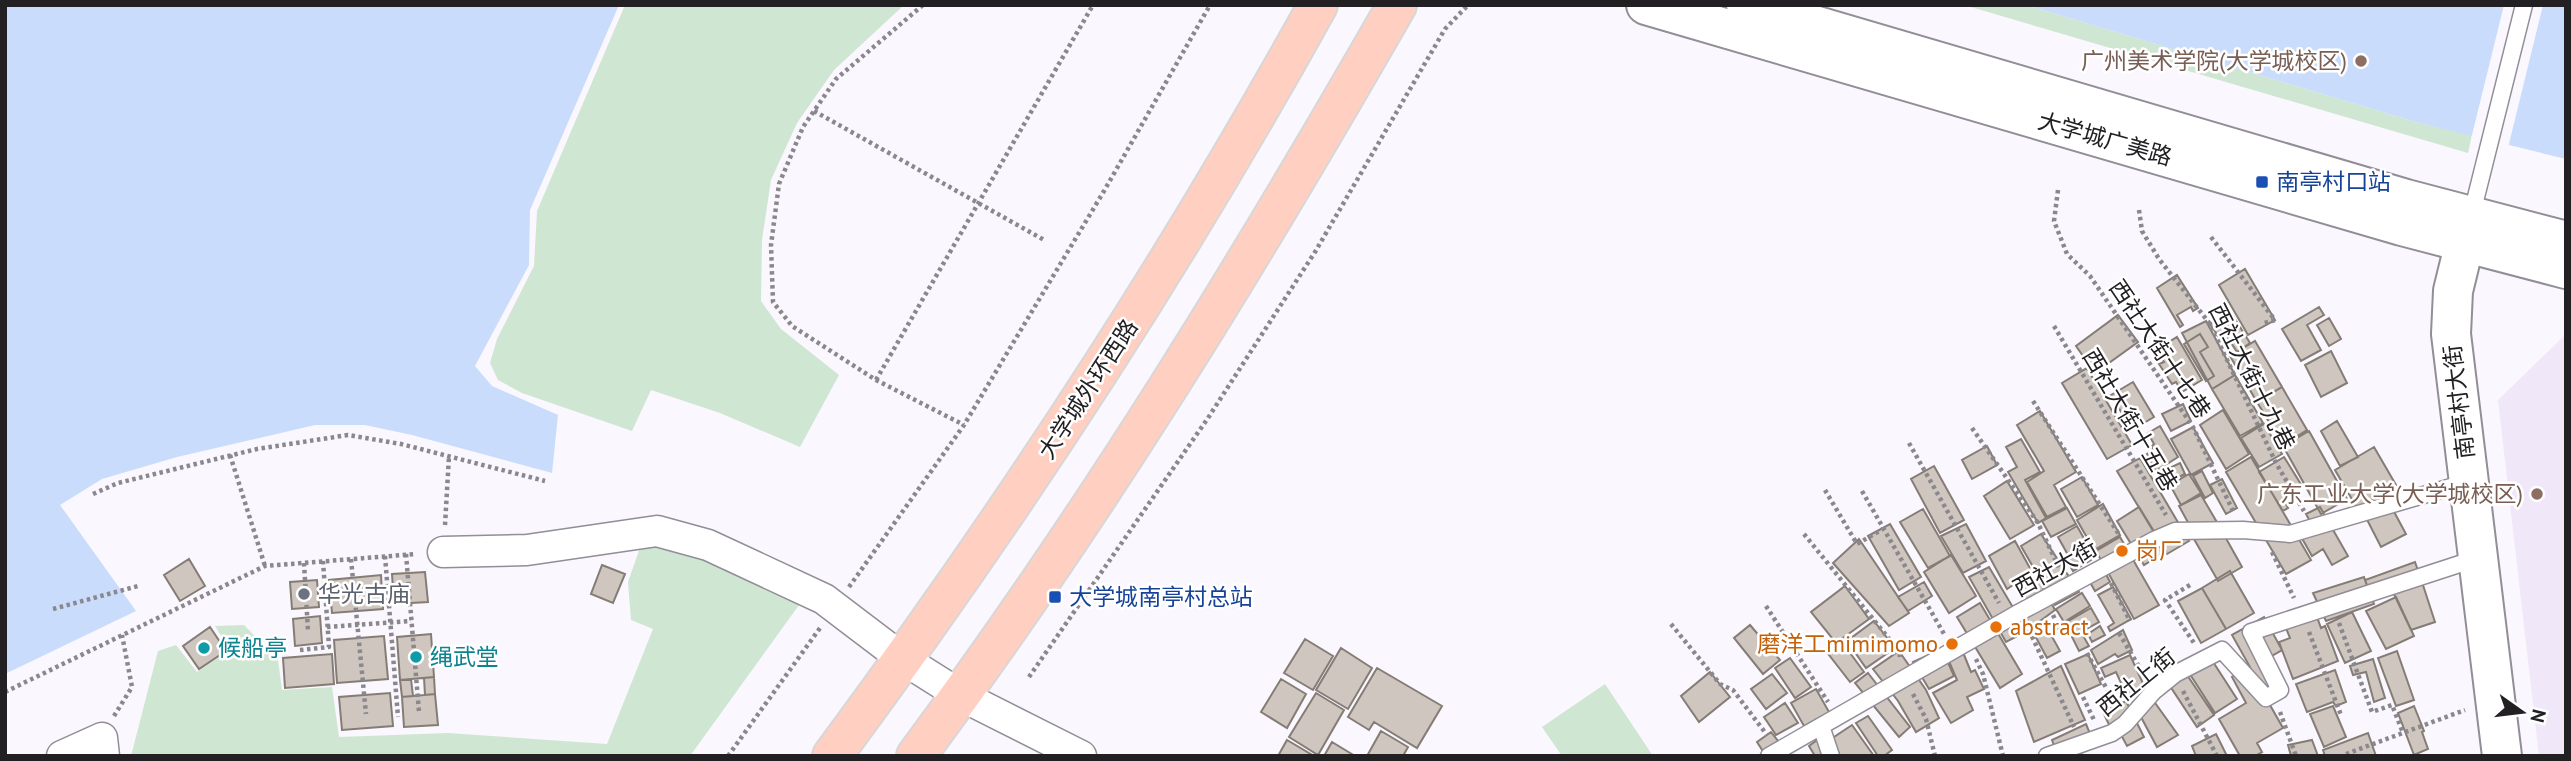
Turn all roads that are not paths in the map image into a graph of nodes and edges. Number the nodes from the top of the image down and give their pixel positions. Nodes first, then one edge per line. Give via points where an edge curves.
1 (1318, 5) edge
2 (1397, 5) edge
3 (1646, 5) edge
4 (1746, 5) edge
5 (2524, 5) edge
6 (2468, 230) junction
7 (2566, 241) edge
8 (2566, 269) edge
9 (2468, 482) junction
10 (443, 552) road end
11 (2478, 558) junction
12 (903, 659) junction
13 (960, 695) junction
14 (1821, 726) junction
15 (103, 747) edge
16 (1774, 753) edge
17 (62, 756) edge
18 (832, 756) edge
19 (916, 756) edge
20 (1081, 756) edge
21 (1831, 756) edge
22 (2048, 756) edge
23 (2502, 756) edge

1 - 12 main road, 大学城外环西路 via 1153,288 1040,464
2 - 13 main road via 1210,324 1054,564
3 - 6 main road, 大学城广美路
4 - 6 main road, 大学城广美路
5 - 6 lane
6 - 7 main road, 大学城广美路
6 - 8 main road, 大学城广美路
6 - 9 main road, 南亭村大街 via 2453,291 2451,334
9 - 11 main road, 南亭村大街
9 - 14 lane, 西社大街 via 2290,534 2175,531
10 - 12 street via 527,550 657,531 708,545 824,599
11 - 22 lane, 西社上街 via 2251,632 2280,690 2266,698 2222,650 2175,674 2112,733
11 - 23 main road, 南亭村大街
12 - 13 street
12 - 18 main road, 大学城外环西路
13 - 19 main road
13 - 20 street
14 - 16 lane, 西社大街
14 - 21 lane
15 - 17 street

